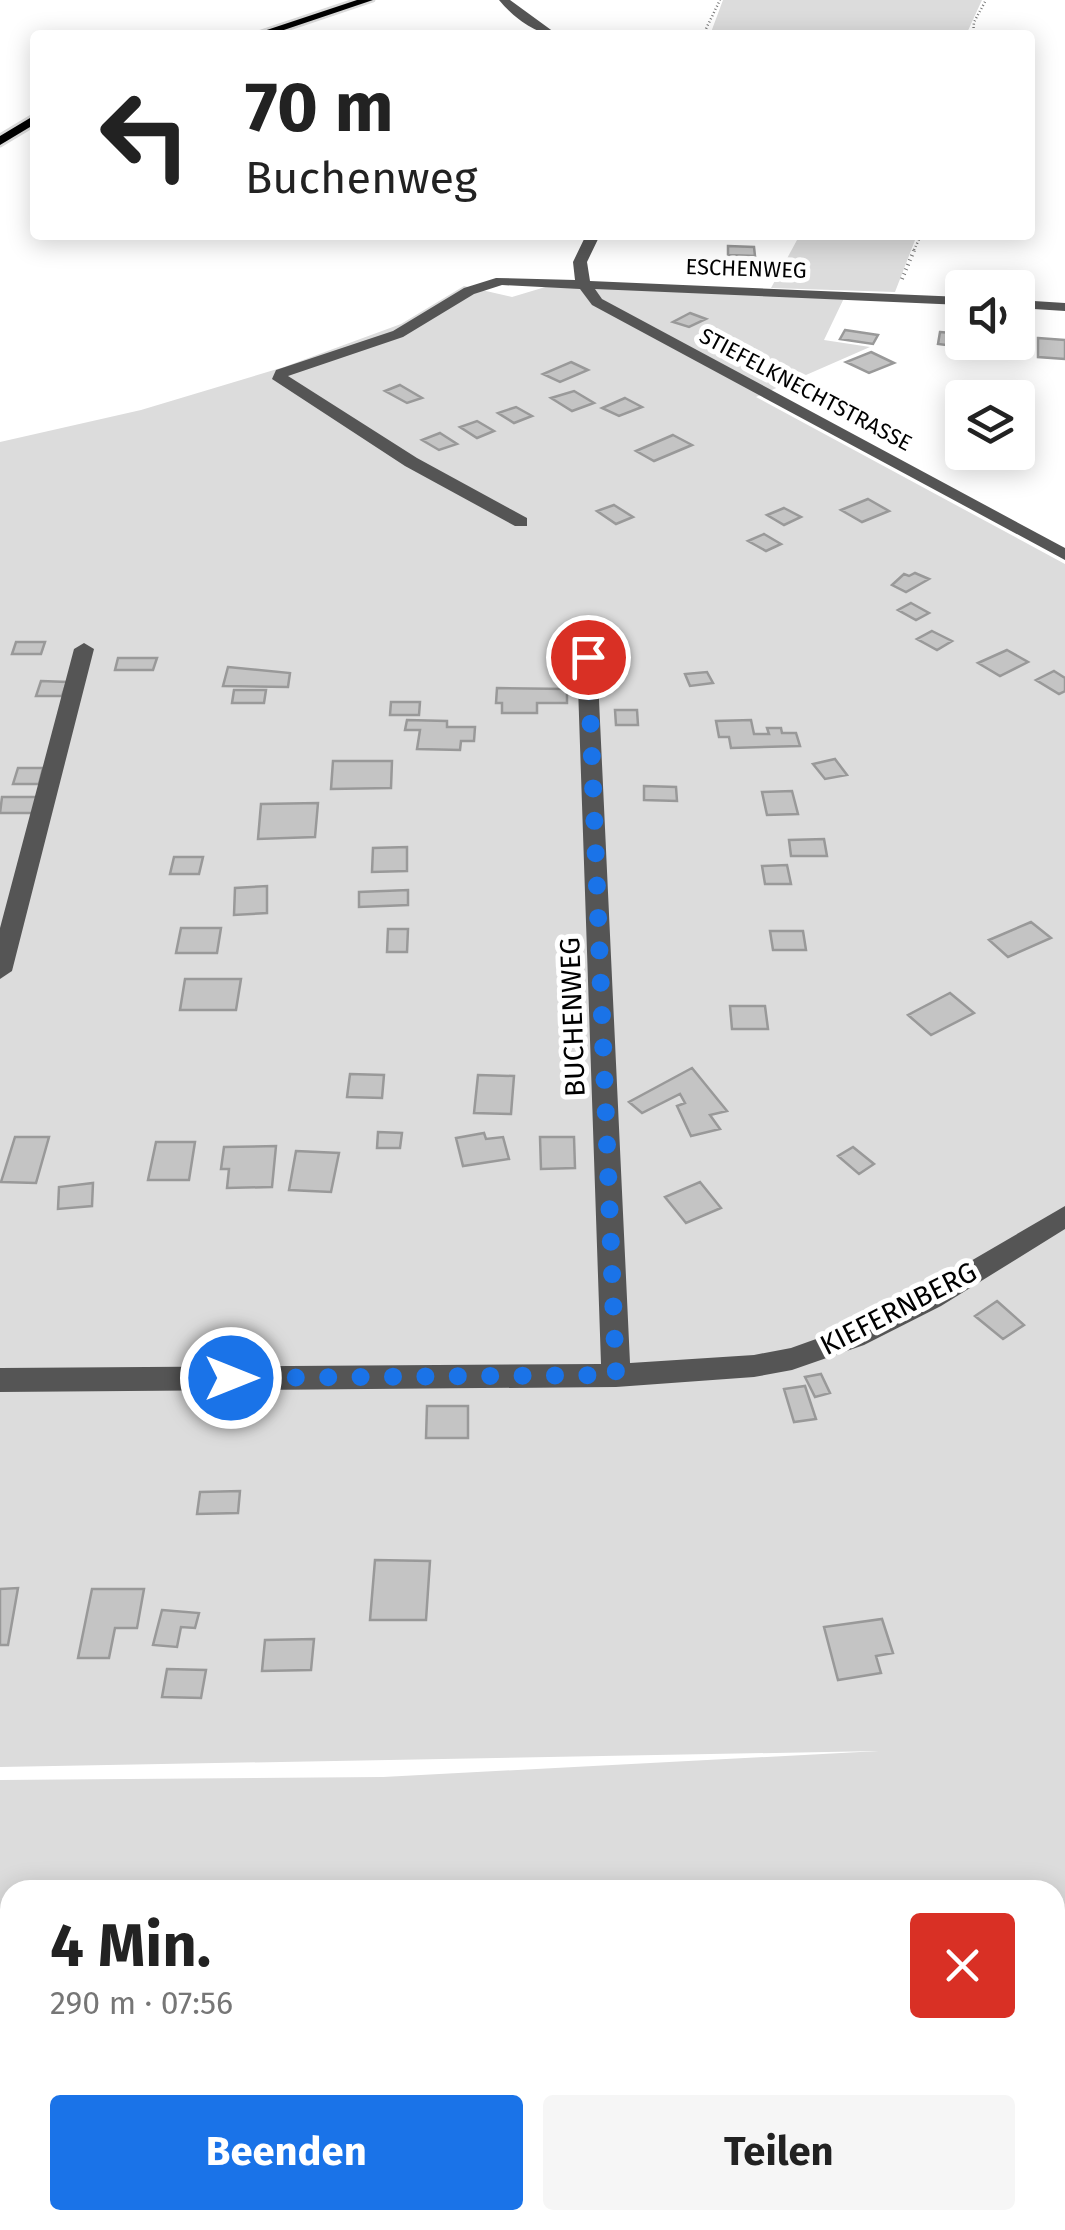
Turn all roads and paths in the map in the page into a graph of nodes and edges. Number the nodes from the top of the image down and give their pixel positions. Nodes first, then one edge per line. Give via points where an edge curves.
1 (368, 0) edge
2 (504, 0) edge
3 (720, 0) edge
4 (986, 0) edge
5 (274, 30) edge
6 (545, 30) edge
7 (706, 30) edge
8 (973, 30) edge
9 (30, 122) edge
10 (0, 141) edge
11 (590, 240) edge
12 (920, 240) edge
13 (583, 286) junction
14 (899, 297) junction
15 (945, 300) edge
16 (1035, 305) edge
17 (1065, 307) edge
18 (522, 522) dead end
19 (1065, 555) edge
20 (84, 649) dead end
21 (588, 657) dead end
22 (0, 971) edge
23 (1065, 1216) edge
24 (616, 1375) junction
25 (0, 1380) edge

1 - 5 main road
2 - 6 street
3 - 7 path
4 - 8 path
9 - 10 main road
11 - 13 street via 577,269
12 - 14 path
13 - 14 street, ESCHENWEG
13 - 18 street, ESCHENWEG via 484,285 398,334 281,373 280,379 411,462
13 - 19 street, STIEFELKNECHTSTRASSE via 597,302
14 - 15 street, ESCHENWEG
16 - 17 street
20 - 22 street
21 - 24 street, BUCHENWEG
23 - 24 street, KIEFERNBERG via 931,1298 792,1359
24 - 25 street, KIEFERNBERG

